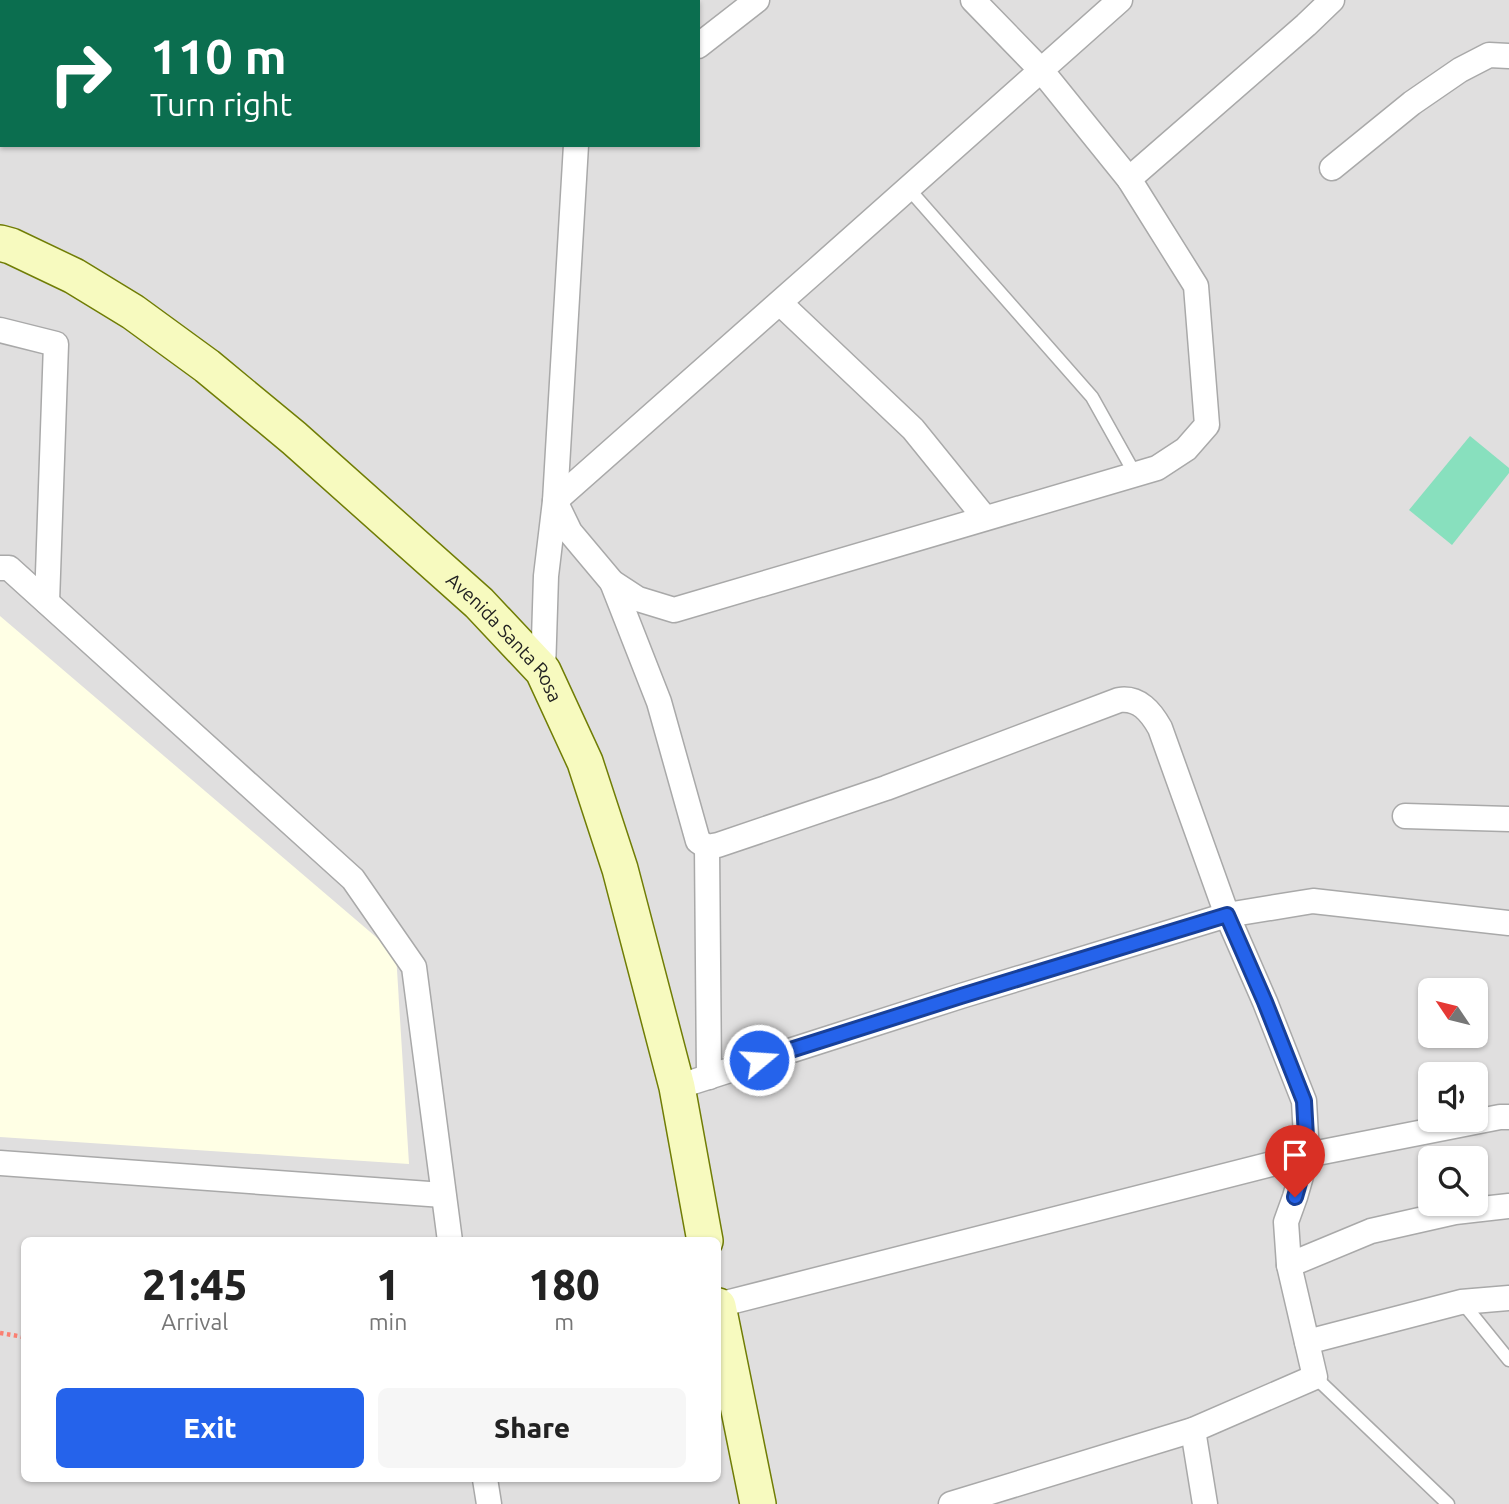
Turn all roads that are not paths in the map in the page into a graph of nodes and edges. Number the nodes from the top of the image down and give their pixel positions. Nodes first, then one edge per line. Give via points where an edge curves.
1 (757, 0) edge
2 (973, 0) edge
3 (1120, 0) edge
4 (1332, 0) edge
5 (700, 44) edge
6 (1509, 56) edge
7 (1041, 70) junction
8 (576, 147) edge
9 (1332, 168) dead end
10 (1129, 179) junction
11 (908, 188) junction
12 (0, 243) edge
13 (780, 303) junction
14 (0, 330) edge
15 (1135, 474) junction
16 (555, 501) junction
17 (985, 518) junction
18 (0, 568) edge
19 (612, 582) junction
20 (47, 602) junction
21 (543, 671) junction
22 (1405, 816) dead end
23 (1509, 819) edge
24 (707, 846) junction
25 (1227, 915) junction
26 (1509, 923) edge
27 (693, 1082) junction
28 (1509, 1118) edge
29 (1307, 1155) junction
30 (0, 1163) edge
31 (443, 1195) junction
32 (1509, 1206) edge
33 (449, 1237) edge
34 (705, 1237) edge
35 (1289, 1265) junction
36 (1509, 1298) edge
37 (1461, 1301) junction
38 (721, 1305) edge
39 (721, 1321) edge
40 (1307, 1342) junction
41 (1509, 1360) edge
42 (1315, 1377) junction
43 (1193, 1430) junction
44 (485, 1482) edge
45 (489, 1504) edge
46 (758, 1504) edge
47 (951, 1504) edge
48 (1205, 1504) edge
49 (1448, 1504) edge

1 - 5 street
2 - 7 street
3 - 7 street
4 - 10 street
6 - 9 street via 1489,55 1460,69
7 - 10 street
7 - 11 street
8 - 16 street
10 - 15 street via 1196,286 1207,425 1186,449 1157,468
11 - 13 street
11 - 15 lane via 1092,397
12 - 21 main road, Avenida Santa Rosa via 74,276 207,366 469,594
13 - 16 street
13 - 17 street via 913,429
14 - 20 street via 56,344
15 - 17 street
16 - 19 street via 569,533
16 - 21 street via 546,576
17 - 19 street via 674,610 638,598
18 - 20 street via 9,568
19 - 24 street via 659,702 698,841
20 - 31 street via 353,879 414,967
21 - 27 main road, Avenida Santa Rosa via 585,762
22 - 23 street
24 - 25 street via 886,788 1129,698 1153,715 1160,728
24 - 27 street
25 - 26 street via 1313,901
25 - 27 street
25 - 29 street via 1304,1101
27 - 34 main road, Avenida Santa Rosa
28 - 29 street
29 - 35 street via 1286,1222
29 - 38 street
30 - 31 street
31 - 33 street
32 - 35 street via 1455,1212 1371,1231
35 - 40 street
36 - 37 street
37 - 40 street
37 - 41 lane
39 - 46 main road
40 - 42 street
42 - 43 street
42 - 49 lane
43 - 47 street
43 - 48 street
44 - 45 street

